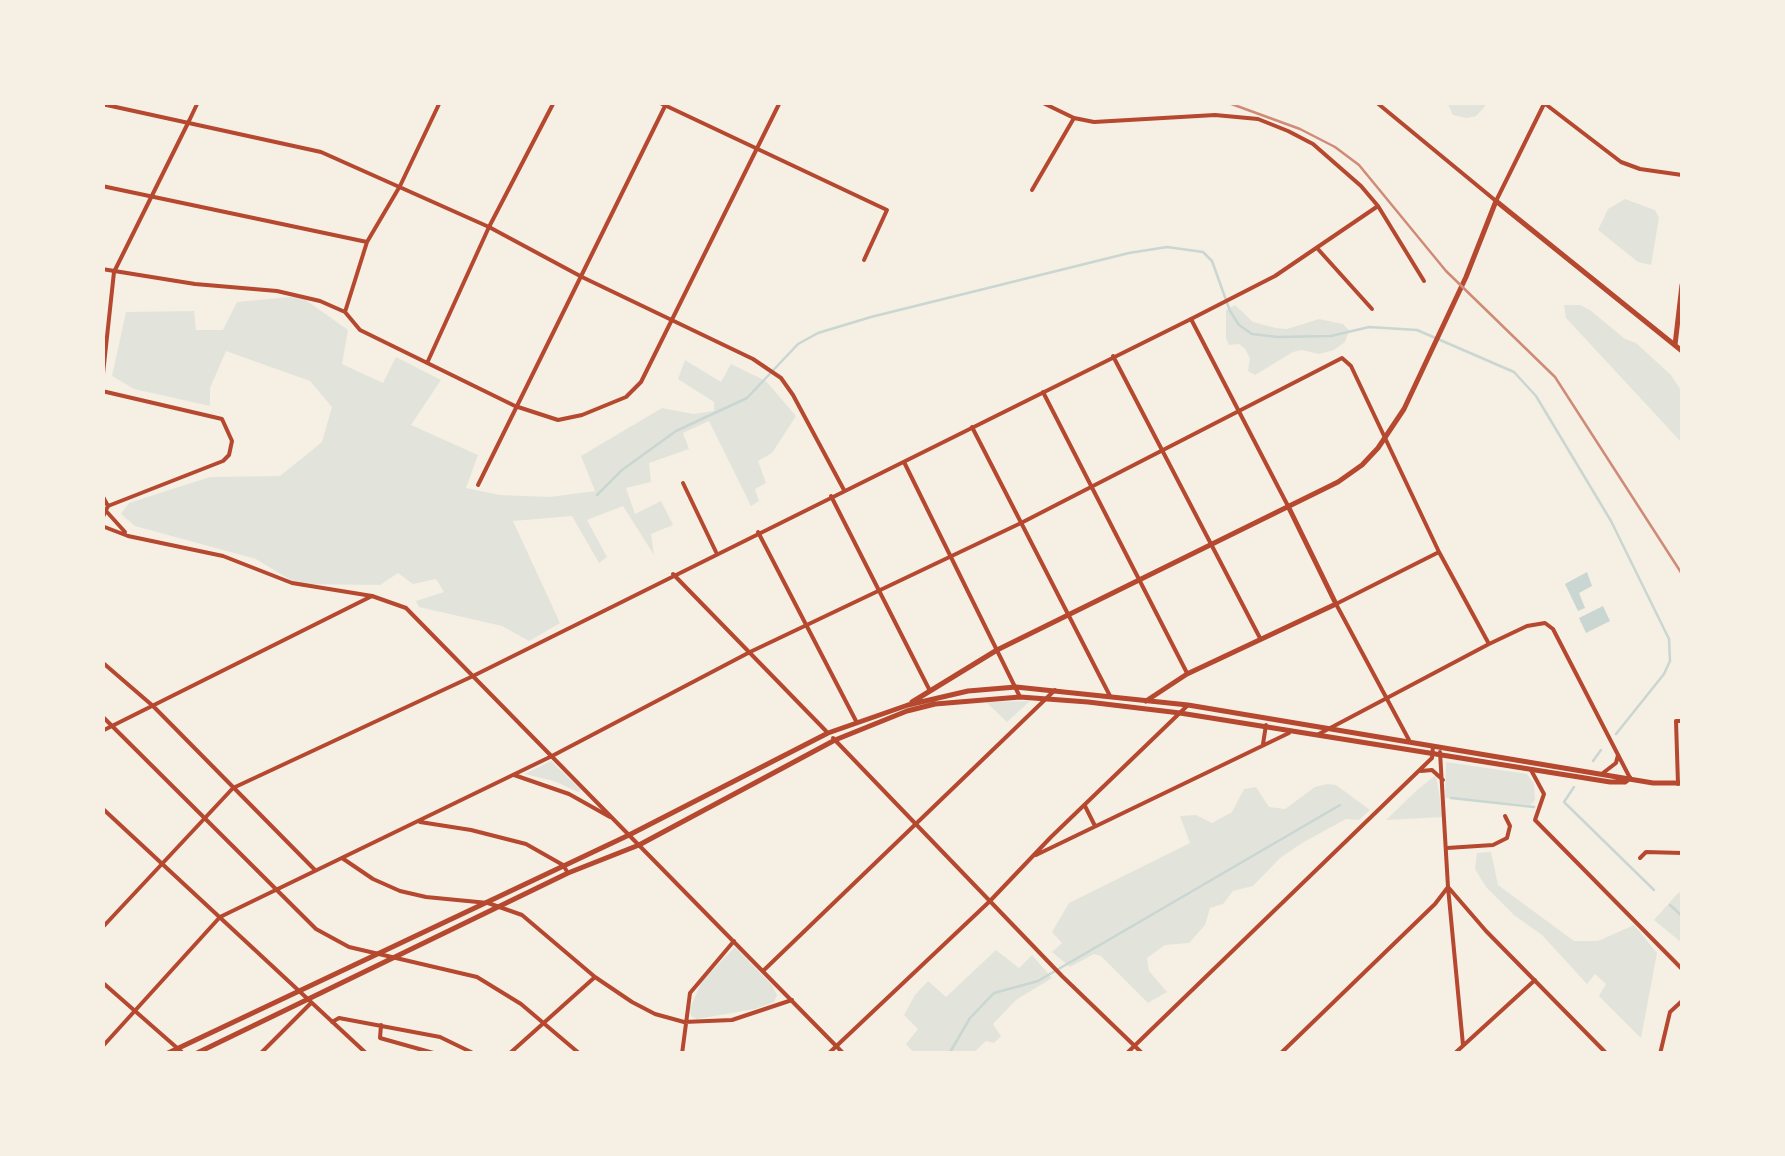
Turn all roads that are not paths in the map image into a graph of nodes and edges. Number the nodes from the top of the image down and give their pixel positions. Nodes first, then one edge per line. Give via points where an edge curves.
1 (198, 102) edge
2 (440, 102) edge
3 (554, 102) edge
4 (658, 102) edge
5 (780, 102) edge
6 (1040, 102) edge
7 (1376, 102) edge
8 (1545, 103) edge
9 (102, 104) edge
10 (666, 104) edge
11 (1074, 118) junction
12 (189, 120) junction
13 (758, 149) junction
14 (1682, 175) edge
15 (102, 186) edge
16 (400, 186) junction
17 (1032, 190) dead end
18 (150, 195) junction
19 (1496, 201) junction
20 (1378, 206) junction
21 (490, 228) junction
22 (368, 242) junction
23 (1317, 248) junction
24 (864, 260) dead end
25 (102, 269) edge
26 (114, 272) junction
27 (582, 277) junction
28 (1424, 281) dead end
29 (1682, 285) edge
30 (1682, 302) edge
31 (1372, 309) dead end
32 (345, 312) junction
33 (1191, 319) junction
34 (674, 322) junction
35 (1675, 345) junction
36 (1682, 351) edge
37 (1113, 356) junction
38 (428, 362) junction
39 (102, 387) edge
40 (1043, 392) junction
41 (515, 406) junction
42 (1240, 411) junction
43 (972, 427) junction
44 (1163, 451) junction
45 (904, 462) junction
46 (683, 483) dead end
47 (478, 486) dead end
48 (1092, 487) junction
49 (844, 490) junction
50 (103, 495) edge
51 (831, 496) junction
52 (1288, 506) junction
53 (108, 509) junction
54 (102, 522) edge
55 (1021, 523) junction
56 (758, 532) junction
57 (128, 536) junction
58 (1211, 545) junction
59 (716, 552) junction
60 (1439, 552) junction
61 (950, 556) junction
62 (673, 574) junction
63 (1139, 581) junction
64 (878, 592) junction
65 (372, 596) junction
66 (1336, 604) junction
67 (1071, 615) junction
68 (808, 625) junction
69 (1260, 638) junction
70 (1489, 644) junction
71 (998, 650) junction
72 (750, 652) junction
73 (103, 662) edge
74 (1188, 674) junction
75 (471, 676) junction
76 (1016, 687) junction
77 (929, 689) junction
78 (1055, 690) junction
79 (1020, 696) junction
80 (1110, 696) junction
81 (1384, 698) junction
82 (1046, 699) junction
83 (1144, 702) junction
84 (1188, 704) junction
85 (908, 705) junction
86 (153, 706) junction
87 (1135, 708) junction
88 (1180, 713) junction
89 (102, 716) edge
90 (1265, 718) junction
91 (856, 721) junction
92 (1682, 721) edge
93 (112, 726) junction
94 (1267, 728) junction
95 (1329, 728) junction
96 (102, 731) edge
97 (1292, 731) junction
98 (828, 732) junction
99 (1317, 735) junction
100 (835, 740) junction
101 (1410, 742) junction
102 (1263, 744) junction
103 (1435, 746) junction
104 (1414, 751) junction
105 (1438, 755) junction
106 (1618, 755) junction
107 (552, 756) junction
108 (1528, 768) junction
109 (1418, 772) junction
110 (514, 775) junction
111 (1601, 775) junction
112 (1630, 778) junction
113 (1442, 780) junction
114 (1680, 784) edge
115 (233, 788) junction
116 (1085, 806) junction
117 (103, 810) edge
118 (1506, 816) dead end
119 (204, 817) junction
120 (610, 817) junction
121 (420, 822) junction
122 (916, 824) junction
123 (1095, 826) junction
124 (629, 835) junction
125 (1051, 837) junction
126 (1063, 842) junction
127 (639, 845) junction
128 (1447, 848) junction
129 (1682, 853) edge
130 (341, 857) junction
131 (1032, 857) junction
132 (1640, 858) dead end
133 (162, 862) junction
134 (563, 865) junction
135 (314, 869) junction
136 (568, 873) junction
137 (1448, 887) junction
138 (274, 889) junction
139 (990, 902) junction
140 (488, 903) junction
141 (503, 907) junction
142 (220, 916) junction
143 (102, 928) edge
144 (734, 941) junction
145 (376, 954) junction
146 (396, 956) junction
147 (1682, 969) edge
148 (764, 971) junction
149 (596, 977) junction
150 (1535, 980) junction
151 (102, 982) edge
152 (300, 993) junction
153 (792, 1000) junction
154 (1682, 1001) edge
155 (309, 1002) junction
156 (135, 1013) junction
157 (542, 1021) junction
158 (332, 1022) junction
159 (684, 1022) junction
160 (380, 1025) junction
161 (1135, 1045) junction
162 (1464, 1045) junction
163 (102, 1047) edge
164 (838, 1047) junction
165 (177, 1048) junction
166 (166, 1054) edge
167 (184, 1054) edge
168 (195, 1054) edge
169 (260, 1054) edge
170 (367, 1054) edge
171 (436, 1054) edge
172 (474, 1054) edge
173 (509, 1054) edge
174 (580, 1054) edge
175 (682, 1054) edge
176 (828, 1054) edge
177 (844, 1054) edge
178 (1126, 1054) edge
179 (1144, 1054) edge
180 (1280, 1054) edge
181 (1454, 1054) edge
182 (1607, 1054) edge
183 (1660, 1054) edge

1 - 12 street
2 - 16 street
3 - 21 street
4 - 10 street
5 - 13 street
6 - 11 street
7 - 19 street
8 - 14 street via 1621,162
8 - 19 street
9 - 12 street
10 - 13 street
10 - 27 street
11 - 17 street
11 - 20 street via 1258,119 1313,144
12 - 16 street via 321,152
12 - 18 street
13 - 24 street via 887,210
13 - 34 street
15 - 18 street
16 - 21 street
16 - 22 street
18 - 22 street
18 - 26 street
19 - 35 main road
19 - 52 main road via 1393,426 1362,465
20 - 23 street
20 - 28 street
21 - 27 street
21 - 38 street
22 - 32 street
23 - 31 street
23 - 33 street
25 - 26 street
26 - 32 street via 278,290
26 - 39 street
27 - 34 street
27 - 41 street
29 - 30 main road
30 - 35 main road
32 - 38 street via 360,330
33 - 37 street
33 - 42 street
34 - 41 street via 641,382 606,408 558,420
34 - 49 street via 780,378
35 - 36 main road
37 - 40 street
37 - 44 street
38 - 41 street
39 - 53 street via 222,420 232,441 223,461
40 - 43 street
40 - 48 street
41 - 47 street
42 - 44 street
42 - 52 street
42 - 60 street via 1342,358
43 - 45 street
43 - 55 street
44 - 48 street
44 - 58 street
45 - 49 street
45 - 61 street
46 - 59 street
48 - 55 street
48 - 63 street
49 - 51 street
50 - 53 street
51 - 56 street
51 - 64 street
52 - 58 main road
52 - 66 main road
53 - 54 street
53 - 57 street
54 - 57 street
55 - 61 street
55 - 67 street
56 - 59 street
56 - 68 street
57 - 65 street via 224,556 292,583
58 - 63 main road
58 - 69 street
59 - 62 street
60 - 66 street
60 - 70 street
61 - 64 street
61 - 71 street
62 - 72 street
62 - 75 street
63 - 67 main road
63 - 74 street
64 - 68 street
64 - 77 street
65 - 75 street via 406,608
65 - 86 street
66 - 69 main road
66 - 81 street
67 - 71 main road
67 - 80 street
68 - 72 street
68 - 91 street
69 - 74 main road
70 - 81 street
70 - 106 street via 1536,622 1553,629
71 - 76 street
71 - 77 main road
72 - 98 street
72 - 107 street
73 - 86 street
74 - 83 main road
75 - 107 street
75 - 115 street
76 - 78 main road
76 - 79 street
76 - 85 main road
77 - 85 main road
78 - 80 main road
78 - 82 street
79 - 82 main road
79 - 100 main road via 935,704
80 - 83 main road
81 - 95 street
81 - 101 street
82 - 87 main road
82 - 122 street
83 - 84 main road
83 - 87 main road
84 - 88 street
84 - 90 main road
85 - 91 main road
86 - 93 street
86 - 115 street
87 - 88 main road
88 - 94 main road
88 - 116 street
89 - 93 street
90 - 94 street
90 - 95 main road
91 - 98 main road
92 - 114 street via 1676,721
93 - 96 street
93 - 119 street
94 - 97 main road
94 - 102 street
95 - 99 street
95 - 101 main road
97 - 99 main road
97 - 102 street
98 - 100 street
98 - 124 main road
99 - 104 main road
100 - 122 street
100 - 127 main road
101 - 103 main road
101 - 104 street
102 - 123 street
103 - 105 street
103 - 111 main road
104 - 105 main road
105 - 108 main road
105 - 109 street
105 - 113 street
106 - 111 street
106 - 112 street
107 - 110 street
107 - 120 street
108 - 111 main road
108 - 147 street via 1544,794 1535,820
109 - 113 street via 1432,770
109 - 161 street
110 - 120 street
110 - 121 street
111 - 112 main road
112 - 114 main road
113 - 128 street
115 - 119 street
115 - 135 street
116 - 123 street
116 - 125 street
117 - 133 street
118 - 128 street via 1507,838
119 - 133 street
119 - 138 street
120 - 124 street
121 - 130 street
121 - 134 street via 526,844
122 - 139 street
122 - 148 street
123 - 126 street
124 - 127 street
124 - 134 main road
125 - 126 street
125 - 131 street
126 - 131 street
127 - 136 main road
127 - 144 street
128 - 137 street
129 - 132 street via 1646,852
130 - 135 street
130 - 140 street via 400,890
131 - 139 street
133 - 142 street
133 - 143 street
134 - 136 street
134 - 140 main road
135 - 138 street
136 - 141 main road
137 - 150 street
137 - 162 street
137 - 180 street
138 - 142 street
138 - 145 street via 328,936
139 - 161 street
139 - 164 street
140 - 141 street
140 - 145 main road
141 - 146 main road
141 - 149 street
142 - 152 street
142 - 156 street
144 - 148 street
144 - 159 street via 695,984
145 - 146 street
145 - 152 main road
146 - 155 main road
146 - 157 street via 477,977
148 - 153 street
149 - 157 street
149 - 159 street via 632,1002
150 - 162 street
150 - 182 street
151 - 156 street
152 - 155 street
152 - 165 main road
153 - 159 street via 732,1020
153 - 164 street
154 - 183 street via 1670,1012
155 - 158 street
155 - 168 main road
155 - 169 street
156 - 163 street
156 - 165 street
157 - 173 street
157 - 174 street
158 - 160 street
158 - 170 street
159 - 175 street
160 - 171 street via 380,1038
160 - 172 street via 451,1040
161 - 178 street
161 - 179 street
162 - 181 street
164 - 176 street
164 - 177 street
165 - 166 main road
165 - 167 street

